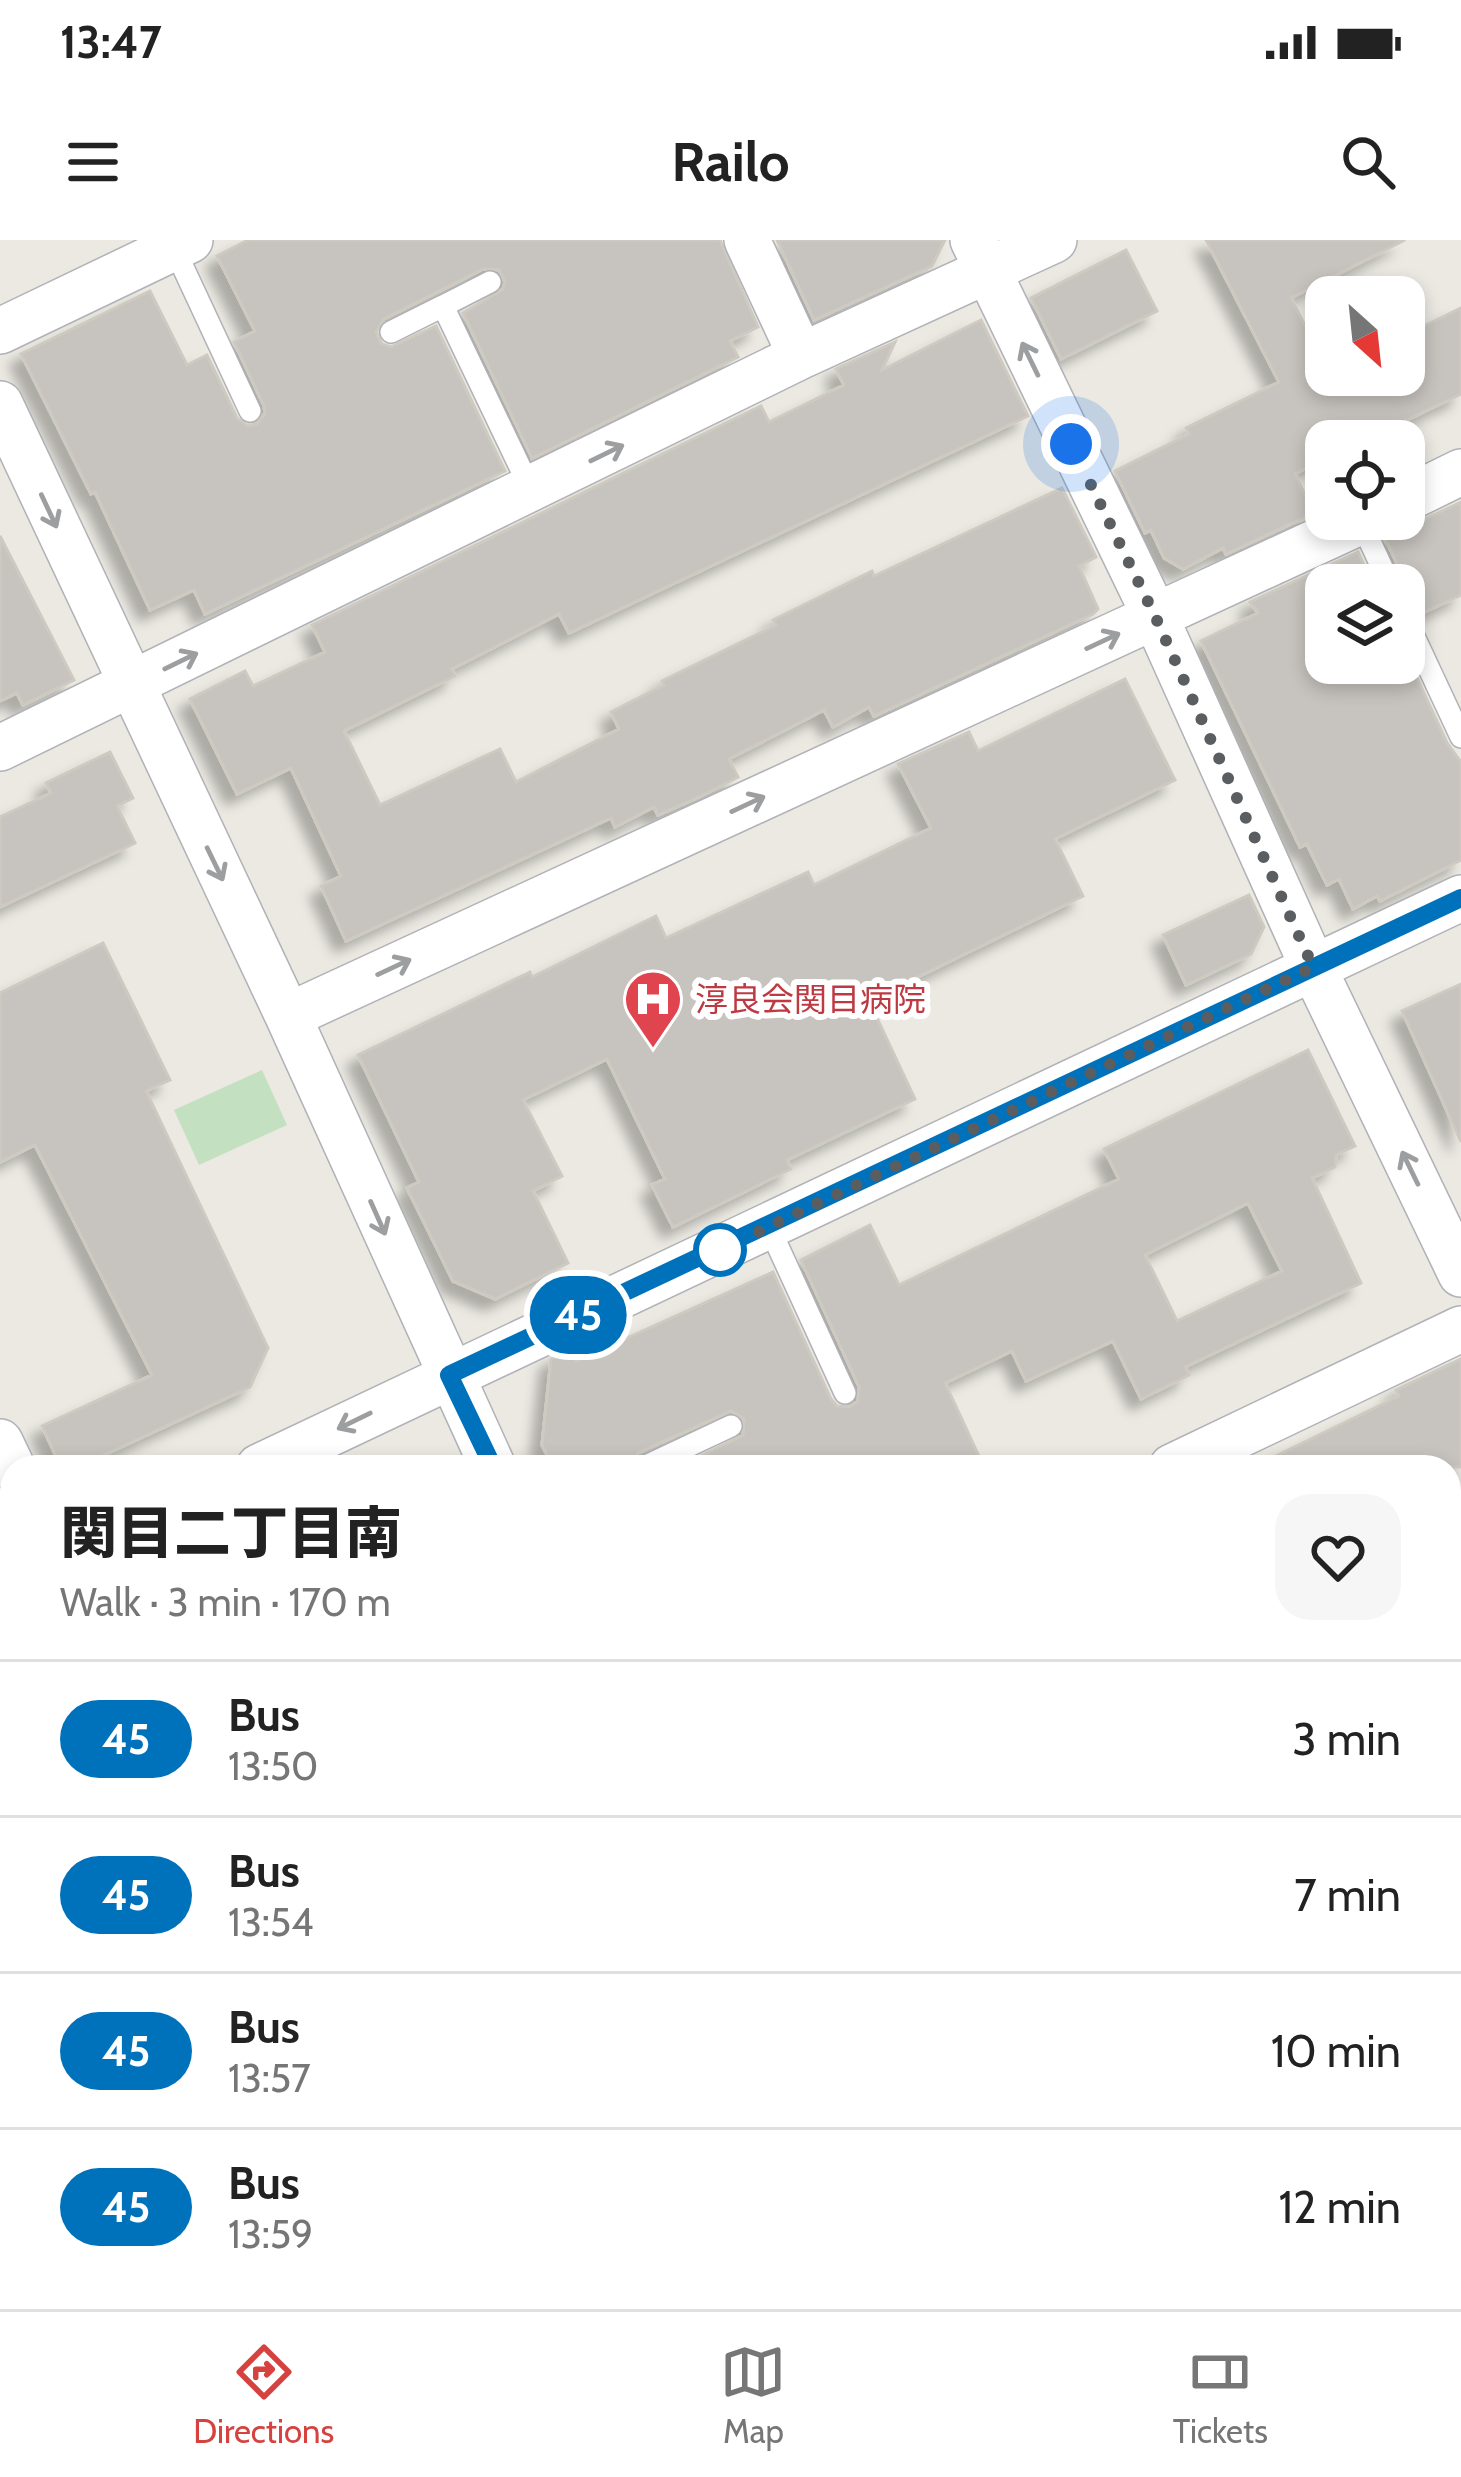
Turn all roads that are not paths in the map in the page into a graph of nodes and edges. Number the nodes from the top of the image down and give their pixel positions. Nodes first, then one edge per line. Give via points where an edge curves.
1 (747, 240) edge
2 (1054, 240) edge
3 (182, 244) edge
4 (980, 256) edge
5 (490, 282) dead end
6 (442, 306) junction
7 (0, 331) edge
8 (391, 332) dead end
9 (801, 356) junction
10 (0, 404) edge
11 (250, 411) dead end
12 (1461, 472) edge
13 (531, 490) junction
14 (1425, 490) edge
15 (1320, 540) edge
16 (1155, 616) junction
17 (1425, 660) edge
18 (130, 686) junction
19 (1461, 737) edge
20 (0, 748) edge
21 (1461, 898) edge
22 (1313, 967) junction
23 (288, 1016) junction
24 (769, 1227) junction
25 (1461, 1274) edge
26 (1461, 1329) edge
27 (449, 1375) junction
28 (845, 1393) dead end
29 (730, 1426) dead end
30 (284, 1455) edge
31 (487, 1455) edge
32 (669, 1455) edge
33 (1197, 1455) edge

1 - 9 street
2 - 4 street
3 - 7 street
3 - 11 lane
4 - 9 street
16 -> 4 street
5 - 6 lane
6 - 8 lane
6 - 13 lane
13 -> 9 street
10 -> 18 street
12 - 14 street
18 -> 13 street
15 - 16 street
16 - 22 street
23 -> 16 street
17 - 19 lane
18 - 20 street
18 -> 23 street
21 - 22 street
22 - 24 street
25 -> 22 street
23 -> 27 street
24 - 27 street
24 - 28 lane
26 - 33 street
27 -> 30 street
27 - 31 street
29 - 32 lane

